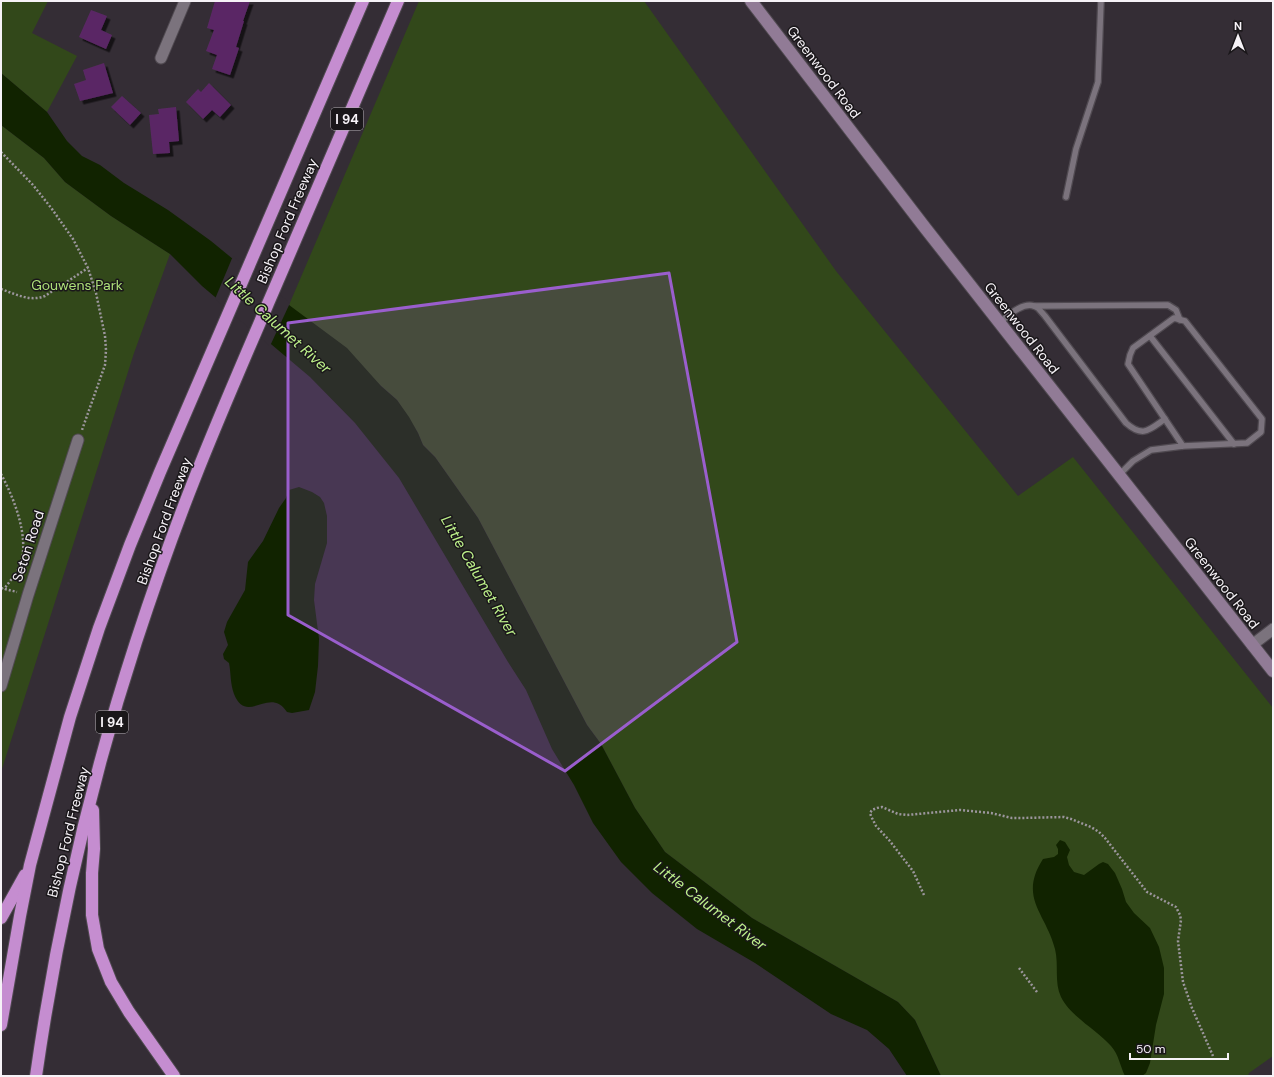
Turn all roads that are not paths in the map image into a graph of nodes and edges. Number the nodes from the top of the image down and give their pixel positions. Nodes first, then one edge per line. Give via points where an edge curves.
1 (185, 1) edge
2 (363, 1) edge
3 (398, 1) edge
4 (751, 1) edge
5 (1101, 1) edge
6 (162, 58) dead end
7 (1066, 198) dead end
8 (1034, 306) junction
9 (1180, 320) junction
10 (999, 323) junction
11 (1150, 336) junction
12 (1165, 419) junction
13 (78, 440) road end
14 (1234, 444) junction
15 (1184, 446) junction
16 (1119, 475) junction
17 (1273, 629) edge
18 (1252, 645) junction
19 (1273, 671) edge
20 (1, 686) edge
21 (92, 793) junction
22 (30, 866) junction
23 (1, 918) edge
24 (1, 1025) edge
25 (36, 1076) edge
26 (174, 1076) edge

1 - 6 street
2 - 22 highway, Bishop Ford Freeway / I 94 via 136,530 99,628 68,724
3 - 21 highway, Bishop Ford Freeway / I 94 via 194,480 135,643
4 - 10 street, Greenwood Road
5 - 7 lane via 1098,82 1076,149
8 - 9 lane via 1168,305 1176,310
8 - 10 lane via 1024,306
8 - 12 lane via 1045,316 1126,423 1143,432
9 - 11 lane via 1174,318
9 - 14 lane via 1185,321 1262,419 1261,432 1247,443
10 - 16 street, Greenwood Road
11 - 12 lane via 1134,348 1128,364
11 - 14 lane
12 - 15 lane
13 - 20 street, Seton Road
14 - 15 lane
15 - 16 lane via 1152,450 1133,461
16 - 18 street, Greenwood Road
17 - 18 street
18 - 19 street, Greenwood Road
21 - 25 highway, Bishop Ford Freeway / I 94 via 63,915
21 - 26 highway via 92,915 98,949 111,982 128,1012
22 - 23 highway
22 - 24 highway, Bishop Ford Freeway / I 94

